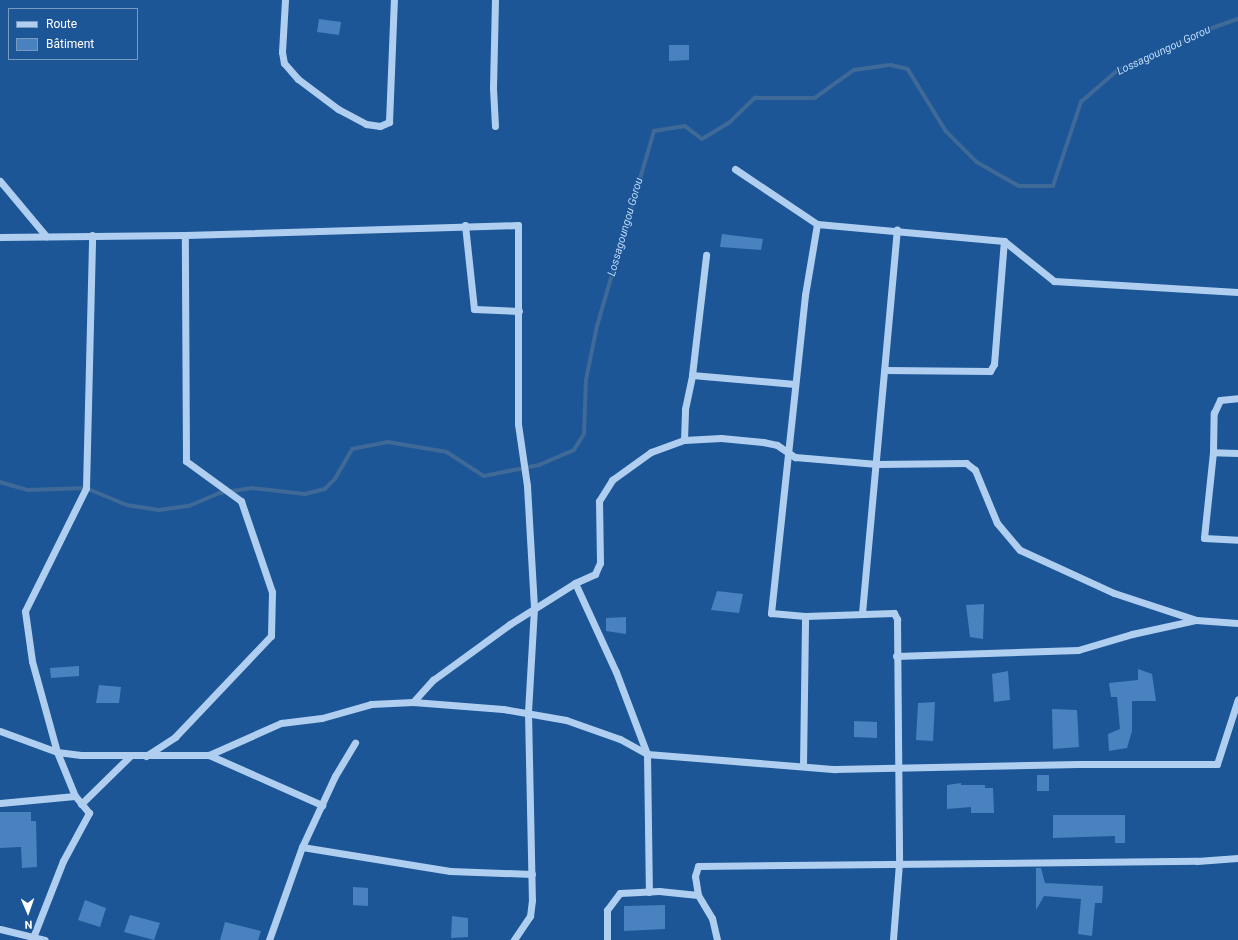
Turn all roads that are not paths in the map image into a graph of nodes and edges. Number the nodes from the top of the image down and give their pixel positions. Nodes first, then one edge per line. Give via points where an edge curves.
1 (285, 0) edge
2 (394, 0) edge
3 (495, 0) edge
4 (495, 126) dead end
5 (735, 169) dead end
6 (0, 181) edge
7 (817, 224) junction
8 (465, 225) junction
9 (897, 230) junction
10 (185, 235) junction
11 (46, 236) junction
12 (92, 236) junction
13 (0, 237) edge
14 (1004, 241) junction
15 (706, 254) dead end
16 (1238, 292) edge
17 (519, 311) junction
18 (885, 370) junction
19 (692, 375) junction
20 (795, 384) junction
21 (1238, 398) edge
22 (684, 440) junction
23 (1213, 452) junction
24 (1238, 453) edge
25 (787, 454) junction
26 (877, 464) junction
27 (1238, 540) edge
28 (575, 583) junction
29 (534, 608) junction
30 (862, 613) junction
31 (805, 616) junction
32 (1196, 620) junction
33 (1238, 623) edge
34 (896, 656) junction
35 (1238, 699) edge
36 (413, 702) junction
37 (528, 712) junction
38 (0, 732) edge
39 (355, 743) dead end
40 (57, 752) junction
41 (647, 754) junction
42 (209, 755) junction
43 (130, 756) junction
44 (145, 756) junction
45 (803, 766) junction
46 (899, 769) junction
47 (75, 796) junction
48 (0, 803) edge
49 (81, 804) junction
50 (322, 804) junction
51 (302, 846) junction
52 (1238, 858) edge
53 (899, 863) junction
54 (532, 874) junction
55 (649, 892) junction
56 (698, 895) junction
57 (0, 929) edge
58 (32, 938) edge
59 (45, 940) edge
60 (269, 940) edge
61 (514, 940) edge
62 (607, 940) edge
63 (717, 940) edge
64 (893, 940) edge

1 - 2 street via 282,52 284,63 298,79 338,109 366,124 380,126 389,122
3 - 4 street via 492,88
5 - 7 street
6 - 11 street
7 - 9 street
7 - 20 street via 805,295
8 - 10 street
8 - 17 street via 474,309
8 - 17 street via 518,225
9 - 14 street
9 - 18 street
10 - 12 street
10 - 44 street via 186,460 241,502 272,592 271,636 175,738
11 - 12 street
11 - 13 street
12 - 40 street via 86,488 25,611 32,661
14 - 16 street via 1054,281
14 - 18 street via 994,364 990,370
15 - 19 street
17 - 29 street via 518,432 527,486
18 - 26 street
19 - 20 street
19 - 22 street via 685,409
20 - 25 street
21 - 23 street via 1220,400 1214,413
22 - 25 street via 722,438 763,442 776,445
22 - 28 street via 651,452 612,480 599,501 600,562 595,574
23 - 24 street
23 - 27 street via 1204,538
25 - 26 street via 795,457
25 - 31 street via 771,613
26 - 30 street
26 - 32 street via 966,463 975,470 997,524 1020,550 1114,593
28 - 29 street
28 - 41 street via 619,679
29 - 36 street via 433,680
29 - 37 street
30 - 31 street
30 - 34 street via 894,613 898,619
31 - 45 street
32 - 33 street
32 - 34 street via 1132,634 1078,650
34 - 46 street
35 - 46 street via 1217,764 1078,764
36 - 37 street
36 - 42 street via 371,704 322,718 280,723
37 - 41 street via 566,720 620,739
37 - 54 street
38 - 40 street
39 - 50 street
40 - 43 street
40 - 47 street
41 - 45 street
41 - 55 street
42 - 44 street
42 - 50 street
43 - 44 street
43 - 49 street
45 - 46 street
46 - 53 street
47 - 48 street
47 - 49 street
49 - 58 street via 88,813 63,861
50 - 51 street
51 - 54 street via 450,872
51 - 60 street
52 - 53 street via 1196,862
53 - 56 street via 698,866 695,876
53 - 64 street
54 - 61 street via 530,916
55 - 56 street
55 - 62 street via 620,893 607,910
56 - 63 street via 712,918
57 - 58 street
58 - 59 street

